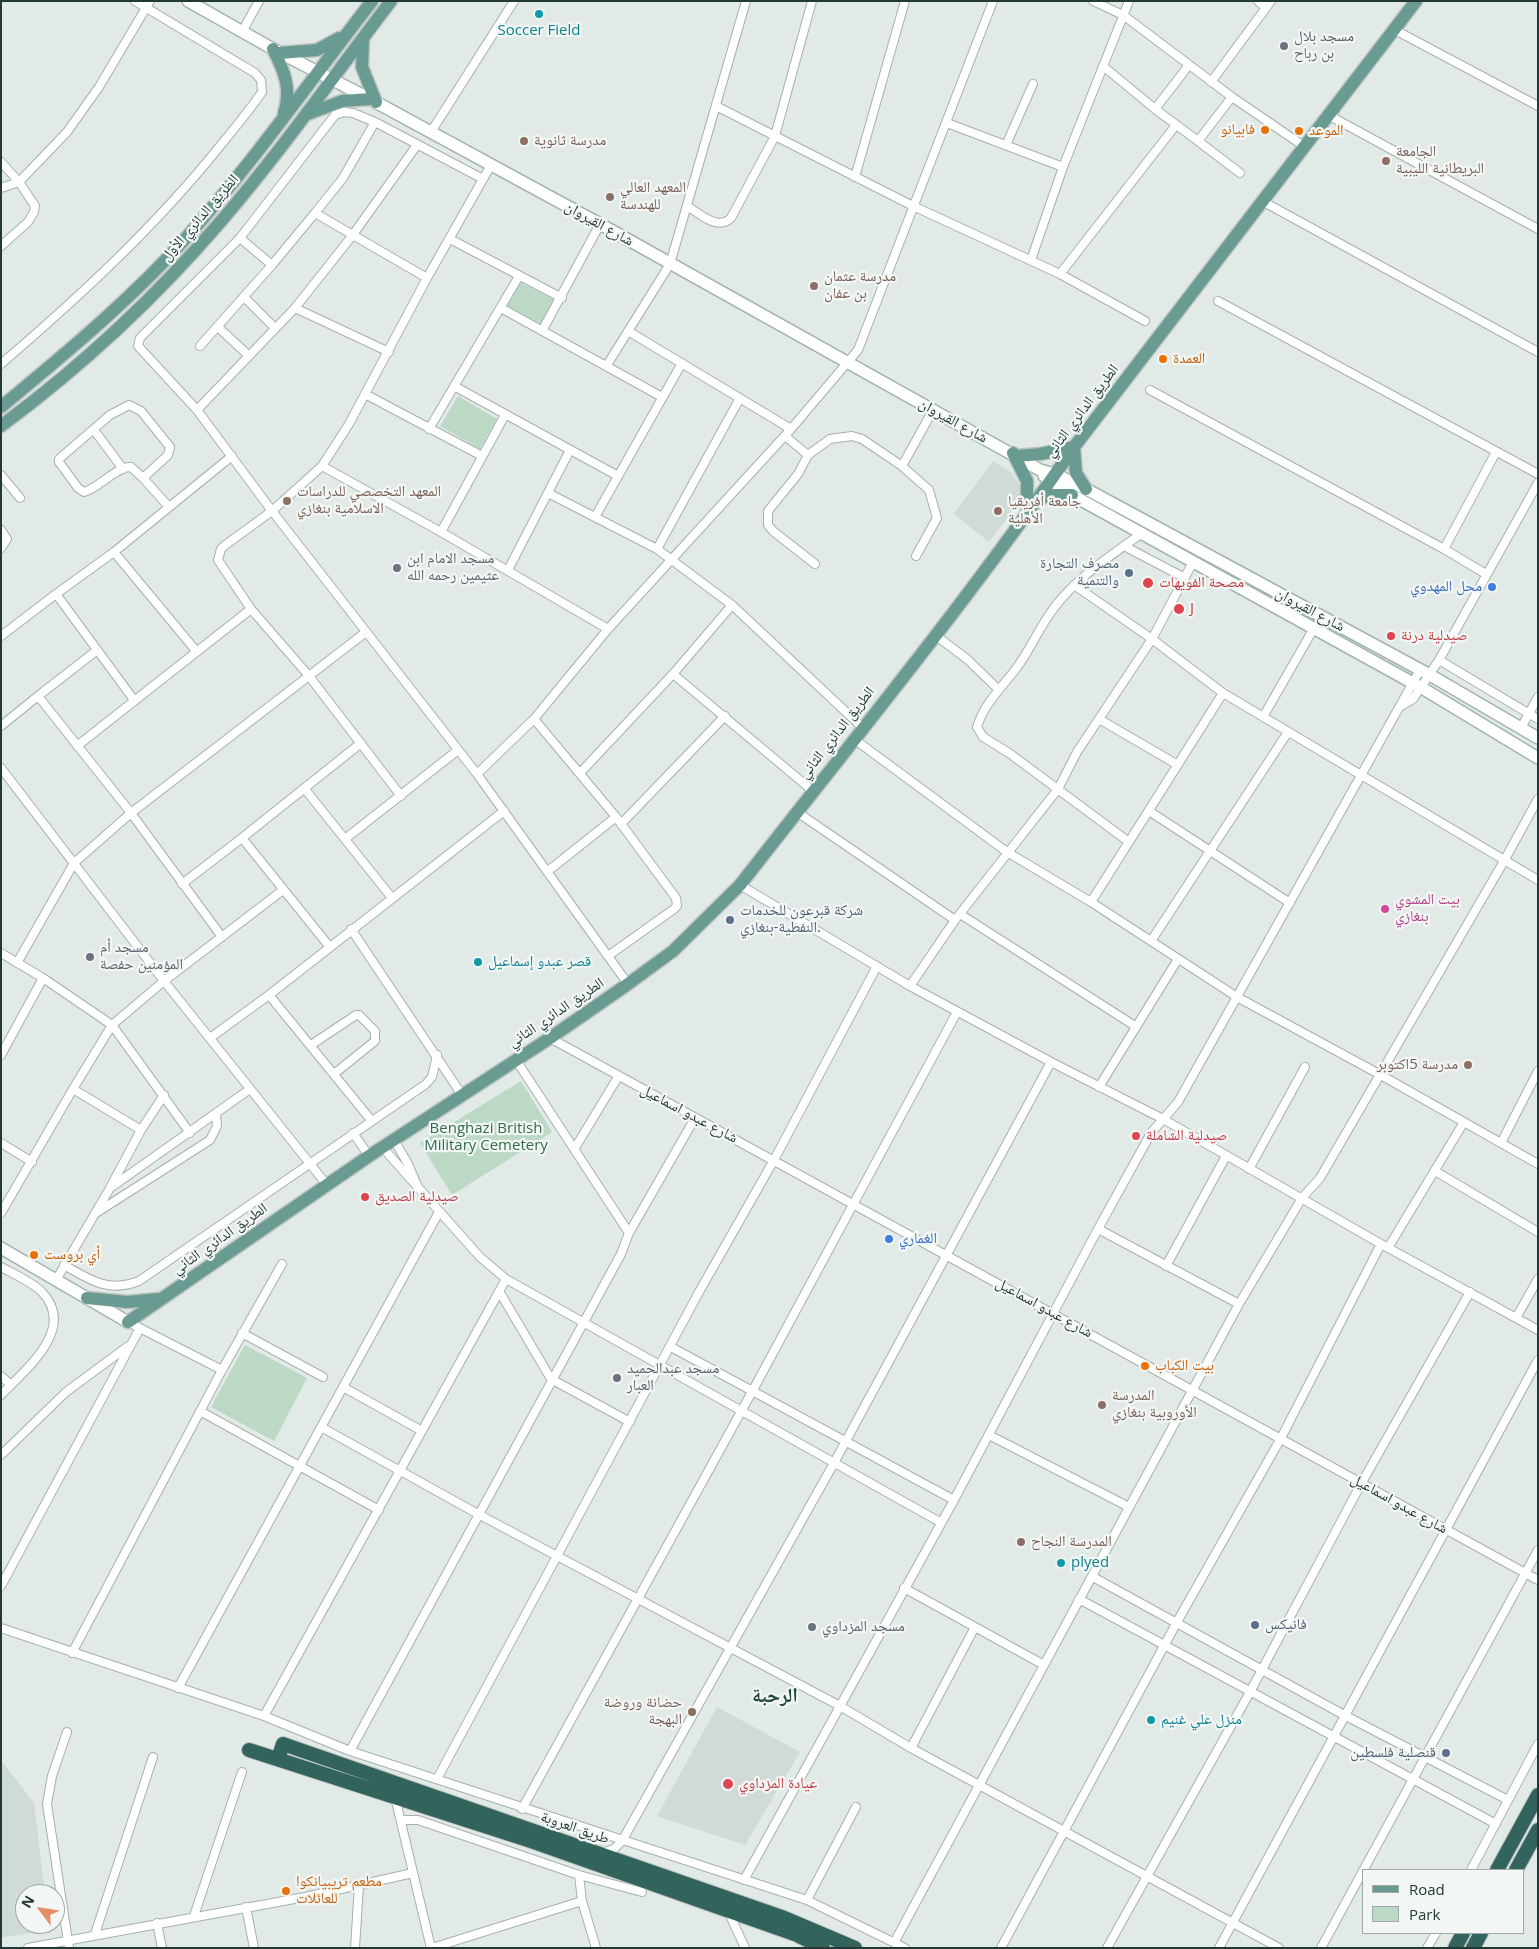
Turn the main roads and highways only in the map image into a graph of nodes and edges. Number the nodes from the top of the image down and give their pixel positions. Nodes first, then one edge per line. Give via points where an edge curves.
1 (188, 1) edge
2 (372, 1) edge
3 (391, 1) edge
4 (1416, 1) edge
5 (346, 35) junction
6 (364, 36) junction
7 (277, 52) junction
8 (317, 72) junction
9 (332, 80) junction
10 (373, 101) junction
11 (304, 117) junction
12 (281, 120) junction
13 (1, 407) edge
14 (1, 426) edge
15 (1074, 447) junction
16 (1015, 455) junction
17 (1053, 478) junction
18 (1086, 489) junction
19 (1072, 494) junction
20 (1037, 500) junction
21 (1027, 514) junction
22 (1538, 738) edge
23 (1538, 758) edge
24 (1, 1248) edge
25 (87, 1298) junction
26 (164, 1298) junction
27 (128, 1322) joint
28 (249, 1750) dead end
29 (278, 1759) junction
30 (1538, 1795) edge
31 (1538, 1830) edge
32 (1498, 1869) edge
33 (1517, 1869) edge
34 (1462, 1934) edge
35 (1480, 1934) edge
36 (823, 1948) edge
37 (855, 1948) edge
38 (1455, 1948) edge
39 (1473, 1948) edge

1 - 7 main road, شارع القيروان
2 - 5 main road, الطريق الدائري الأول
3 - 6 main road, الطريق الدائري الأول
4 - 15 main road, الطريق الدائري الثاني
5 - 7 main road via 317,50
5 - 8 main road, الطريق الدائري الأول
6 - 9 main road, الطريق الدائري الأول
6 - 10 main road via 362,67
7 - 8 main road, شارع القيروان
7 - 12 main road via 288,95
8 - 9 main road, شارع القيروان
8 - 12 main road, الطريق الدائري الأول
9 - 10 main road, شارع القيروان
9 - 11 main road, الطريق الدائري الأول
10 - 11 main road via 348,100 329,104
10 - 16 main road, شارع القيروان
11 - 14 main road, الطريق الدائري الأول via 222,221 161,286 82,361
12 - 13 main road, الطريق الدائري الأول via 221,198 149,277 105,320
15 - 16 main road
15 - 17 main road, الطريق الدائري الثاني
15 - 18 main road via 1076,472
16 - 17 main road, شارع القيروان
16 - 21 main road via 1027,481
17 - 18 main road, شارع القيروان
17 - 19 main road
17 - 20 main road, الطريق الدائري الثاني
18 - 22 main road, شارع القيروان via 1425,672
19 - 20 main road
19 - 23 main road via 1417,685
20 - 21 main road, الطريق الدائري الثاني
21 - 26 main road, الطريق الدائري الثاني via 740,885 673,951 550,1038 370,1156
24 - 25 main road
25 - 26 main road via 127,1302
25 - 27 main road
26 - 27 main road, الطريق الدائري الثاني
28 - 29 highway, طريق العروبة
29 - 36 highway, طريق العروبة via 525,1839 797,1935
29 - 37 highway, طريق العروبة via 283,1744 782,1917
30 - 32 highway
31 - 33 highway
34 - 38 highway
35 - 39 highway

